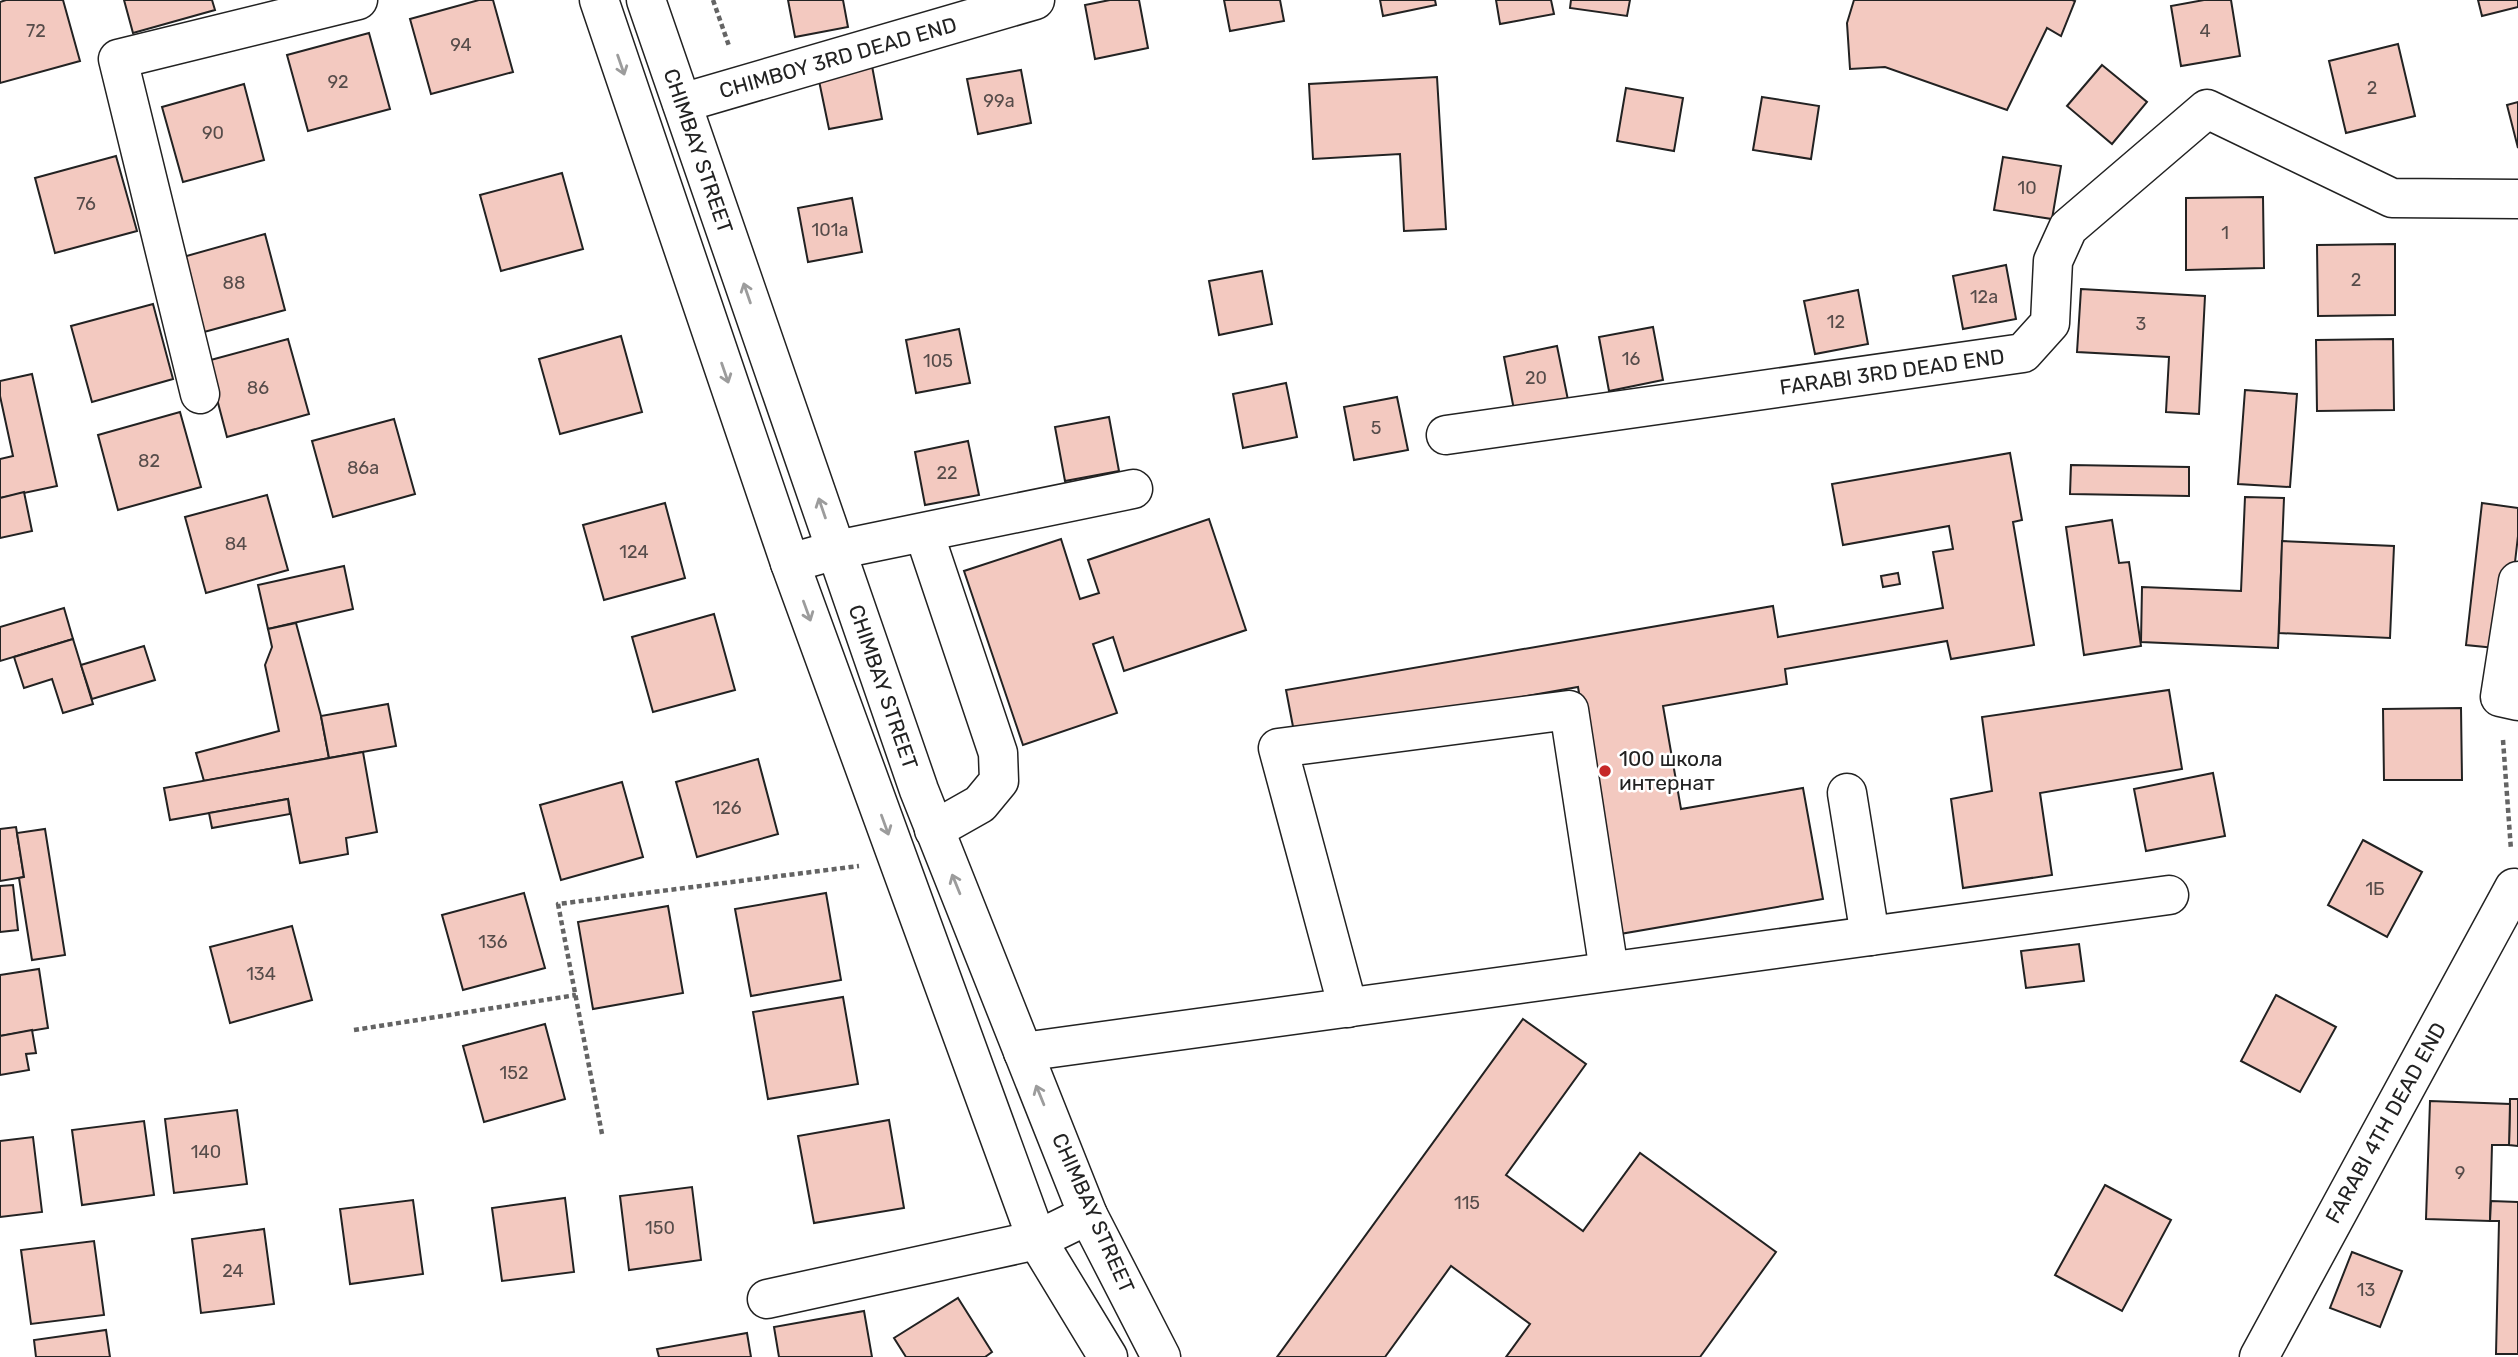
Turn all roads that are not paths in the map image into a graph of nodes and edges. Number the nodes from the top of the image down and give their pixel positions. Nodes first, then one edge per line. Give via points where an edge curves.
1 (358, 0) edge
2 (599, 0) edge
3 (646, 0) edge
4 (1035, 0) edge
5 (682, 103) junction
6 (2518, 199) edge
7 (201, 394) dead end
8 (1446, 435) dead end
9 (1133, 489) dead end
10 (924, 533) junction
11 (836, 550) junction
12 (790, 563) junction
13 (2518, 581) edge
14 (2509, 699) edge
15 (1847, 793) dead end
16 (934, 830) junction
17 (2514, 888) road end
18 (2169, 895) dead end
19 (1870, 936) junction
20 (1609, 971) junction
21 (1348, 1008) junction
22 (1023, 1052) junction
23 (1088, 1215) junction
24 (1037, 1240) junction
25 (766, 1299) dead end
26 (1108, 1357) edge
27 (1161, 1357) edge
28 (2259, 1357) edge

1 - 7 street via 118,59
2 -> 12 street
3 - 5 street, CHIMBAY STREET
4 - 5 street, CHIMBOY 3RD DEAD END
11 -> 5 street, CHIMBAY STREET
6 - 8 street, FARABI 3RD DEAD END via 2392,198 2207,109 2068,228 2053,261 2050,323 2023,353
9 - 10 street
10 - 11 street
10 - 16 street via 998,753 999,781 979,804
11 - 12 street
11 - 16 street, CHIMBAY STREET
12 -> 24 street
13 - 14 street
15 - 19 street
22 -> 16 street, CHIMBAY STREET
17 - 28 street, FARABI 4TH DEAD END
18 - 19 street
19 - 20 street
20 - 21 street
20 - 21 street via 1569,710 1278,748
21 - 22 street
23 -> 22 street, CHIMBAY STREET
23 - 24 street
23 - 27 street, CHIMBAY STREET
24 - 25 street
24 - 26 street

